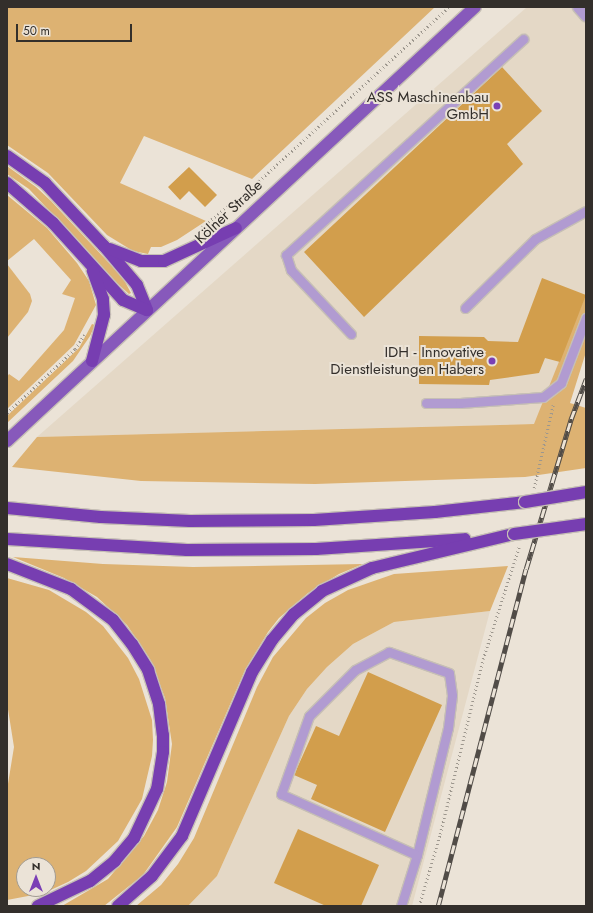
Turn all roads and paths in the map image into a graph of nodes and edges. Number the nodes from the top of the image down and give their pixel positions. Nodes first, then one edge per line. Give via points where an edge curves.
1 (450, 7) edge
2 (475, 7) edge
3 (579, 7) edge
4 (586, 15) edge
5 (523, 40) dead end
6 (7, 156) edge
7 (7, 183) edge
8 (586, 211) edge
9 (236, 228) junction
10 (200, 229) dead end
11 (104, 246) junction
12 (90, 264) junction
13 (465, 308) dead end
14 (147, 310) junction
15 (586, 318) edge
16 (85, 333) dead end
17 (351, 334) dead end
18 (92, 361) junction
19 (556, 389) junction
20 (426, 403) dead end
21 (7, 413) edge
22 (7, 441) edge
23 (537, 480) dead end
24 (586, 492) edge
25 (7, 508) edge
26 (586, 524) edge
27 (514, 534) junction
28 (7, 539) edge
29 (516, 560) dead end
30 (7, 564) edge
31 (418, 855) junction
32 (38, 906) edge
33 (118, 906) edge
34 (401, 906) edge
35 (419, 906) edge

1 - 10 path via 220,216
2 - 9 main road, Kölner Straße
3 - 4 street
5 - 17 lane via 286,255 291,270
6 - 11 highway via 45,183
7 - 12 highway via 53,223
8 - 13 lane via 534,239
9 - 11 highway via 164,261 135,260
9 - 14 main road, Kölner Straße
11 - 14 highway via 137,285
12 - 14 highway via 123,300
12 - 18 highway via 102,299 104,315
14 - 18 main road, Kölner Straße
15 - 19 lane via 561,383
16 - 21 path via 75,349
18 - 22 main road, Kölner Straße
19 - 20 lane via 544,397 519,400
19 - 23 path
24 - 25 highway, bridge via 435,512 298,520 190,521 101,517
26 - 27 highway, bridge
27 - 28 highway via 316,549 187,550
27 - 33 highway via 372,568 322,591 294,614 272,640 252,672 182,836 152,876
29 - 35 path via 483,659 440,834
30 - 32 highway via 70,589 113,620 148,670 159,704 163,735 163,752 156,789 134,838 115,861 90,881
31 - 31 lane via 448,728 452,695 449,673 389,652 355,670 309,716 281,794
31 - 34 lane

